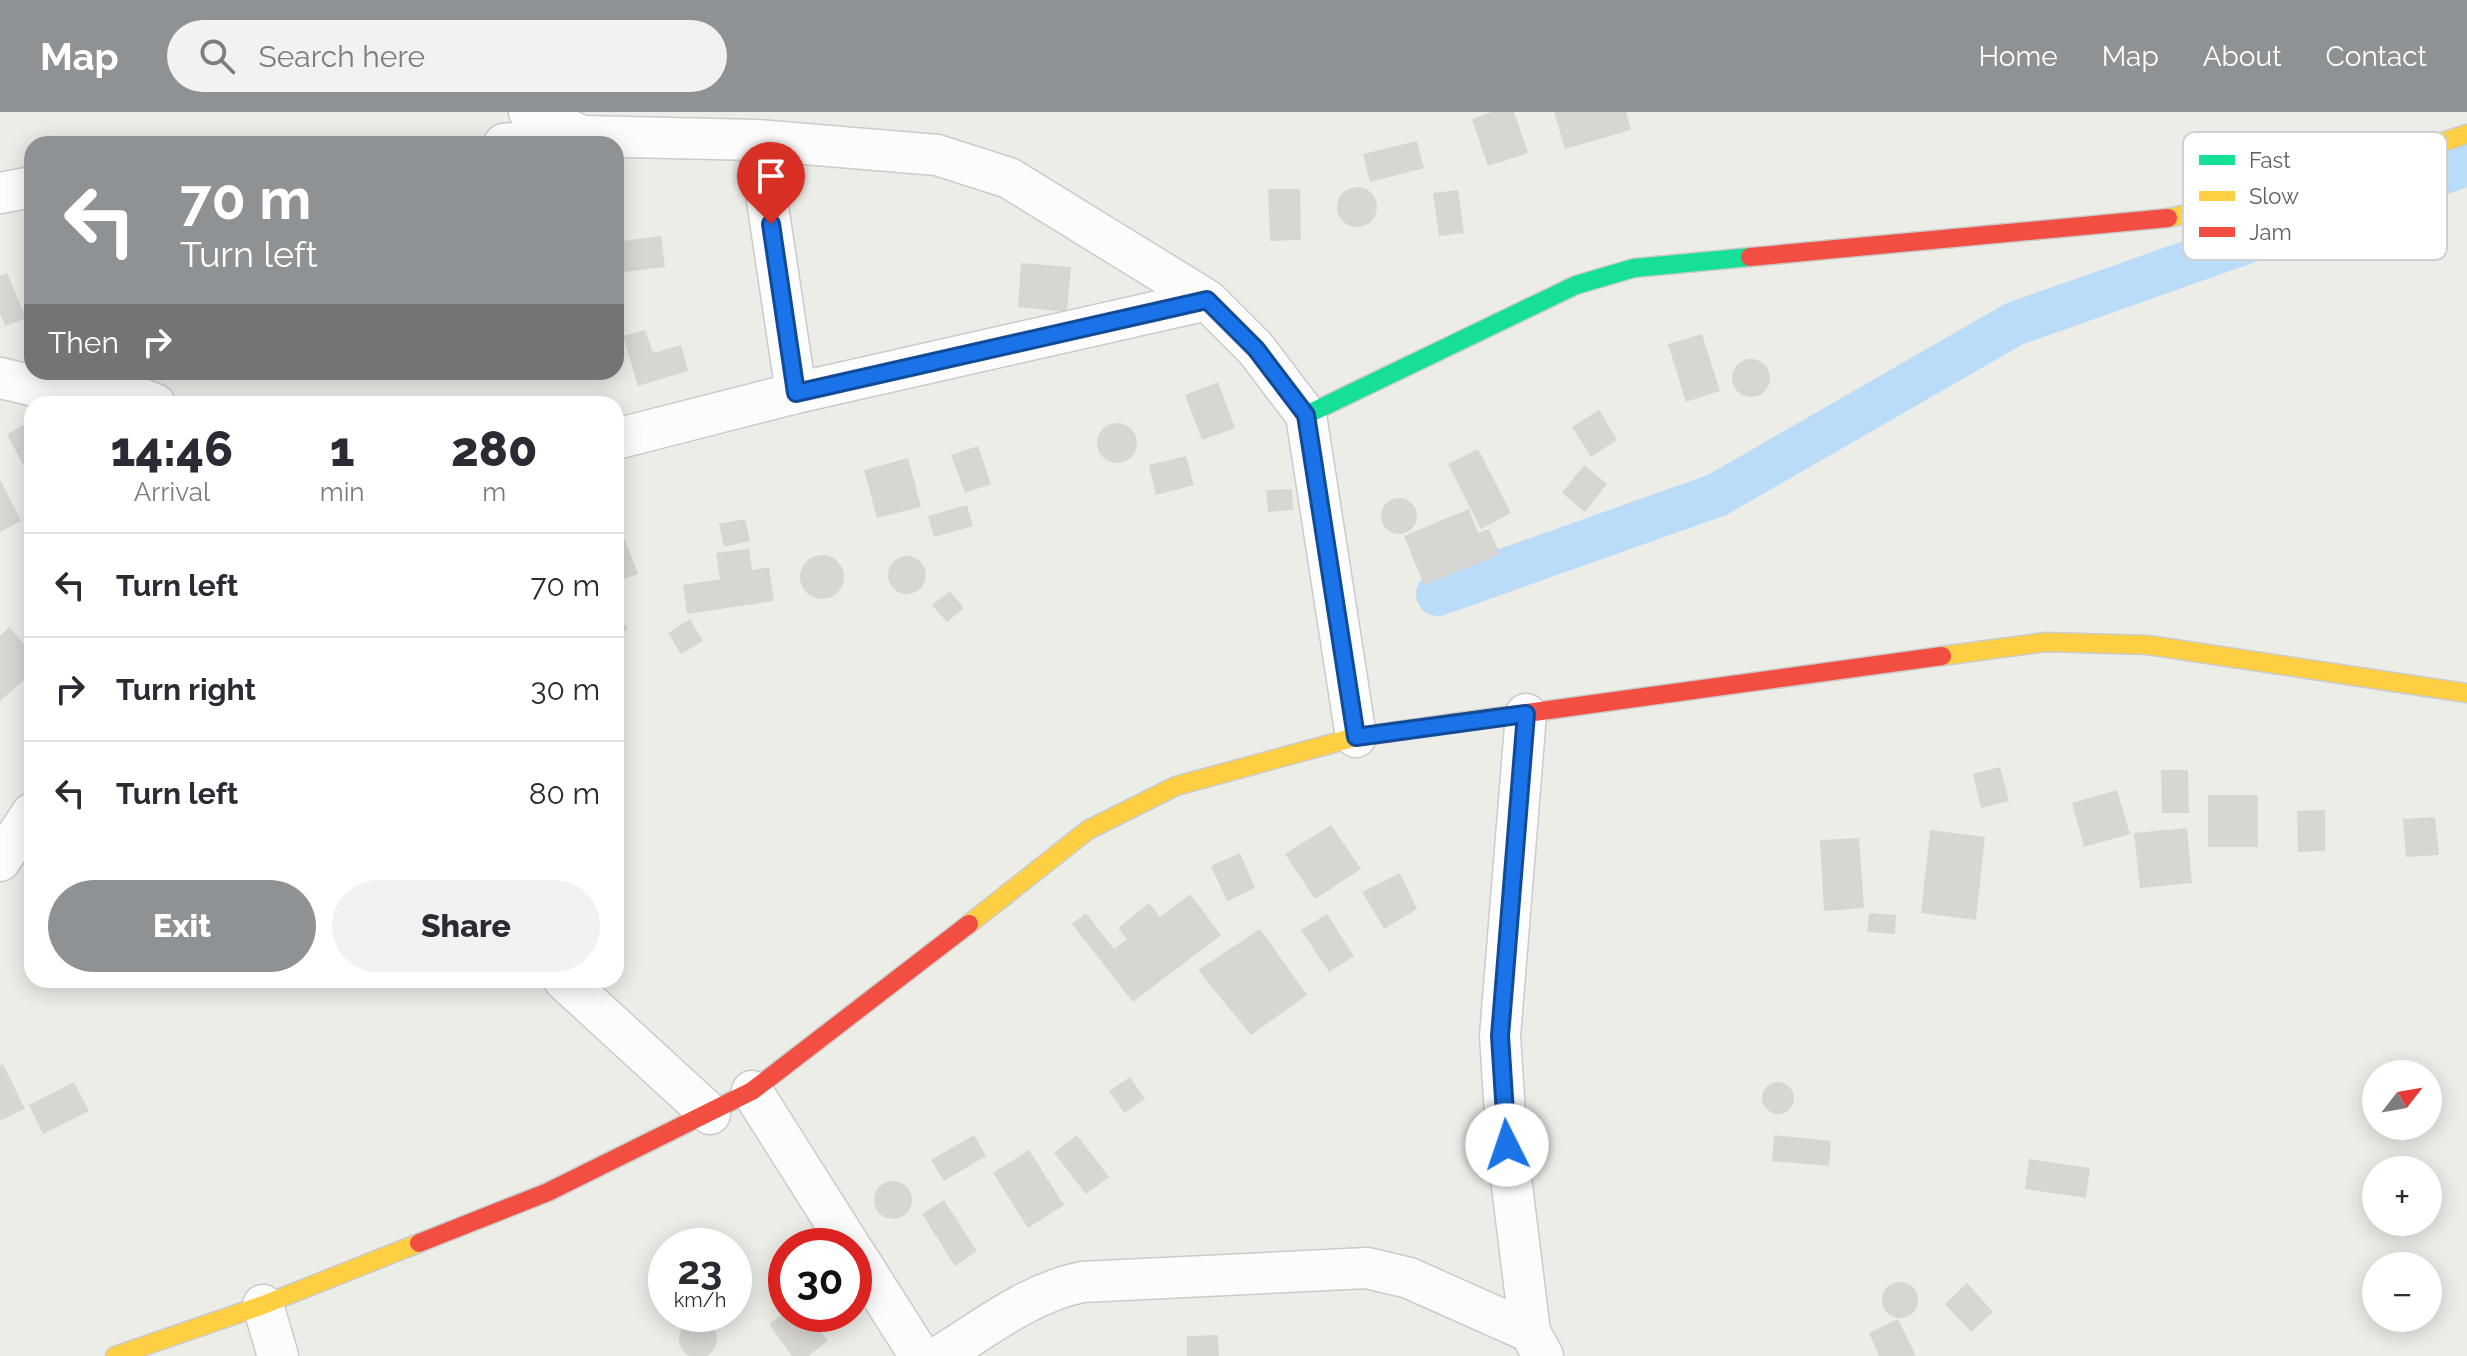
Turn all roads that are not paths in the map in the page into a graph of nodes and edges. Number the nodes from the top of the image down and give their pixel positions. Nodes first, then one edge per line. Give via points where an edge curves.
1 (529, 112) edge
2 (2467, 134) edge
3 (582, 136) edge
4 (624, 137) edge
5 (758, 140) junction
6 (2447, 141) edge
7 (24, 188) edge
8 (0, 193) edge
9 (2183, 215) edge
10 (1207, 300) junction
11 (0, 378) edge
12 (100, 380) edge
13 (109, 380) edge
14 (796, 393) junction
15 (140, 396) edge
16 (1306, 415) junction
17 (624, 437) edge
18 (2467, 693) edge
19 (1526, 714) junction
20 (1356, 737) junction
21 (24, 825) edge
22 (0, 861) edge
23 (573, 988) edge
24 (752, 1091) junction
25 (710, 1114) junction
26 (839, 1228) edge
27 (872, 1280) edge
28 (263, 1305) junction
29 (1536, 1344) edge
30 (115, 1356) edge
31 (278, 1356) edge
32 (920, 1356) edge
33 (940, 1356) edge

1 - 3 street
2 - 6 street
4 - 5 street
5 - 10 street via 937,155 1009,178
5 - 14 street
7 - 8 street
9 - 16 street via 1634,268 1576,285
10 - 14 street
10 - 16 street via 1256,349
11 - 12 street via 65,393
13 - 15 street
14 - 17 street
16 - 20 street
18 - 19 street via 2148,645 2046,642
19 - 20 street
19 - 29 street via 1500,1036 1507,1145
20 - 24 street via 1176,786 1088,830
21 - 22 street
23 - 25 street
24 - 25 street
24 - 26 street
25 - 28 street via 548,1192
27 - 32 street
28 - 30 street
28 - 31 street
29 - 33 street via 1409,1278 1367,1268 1057,1287

